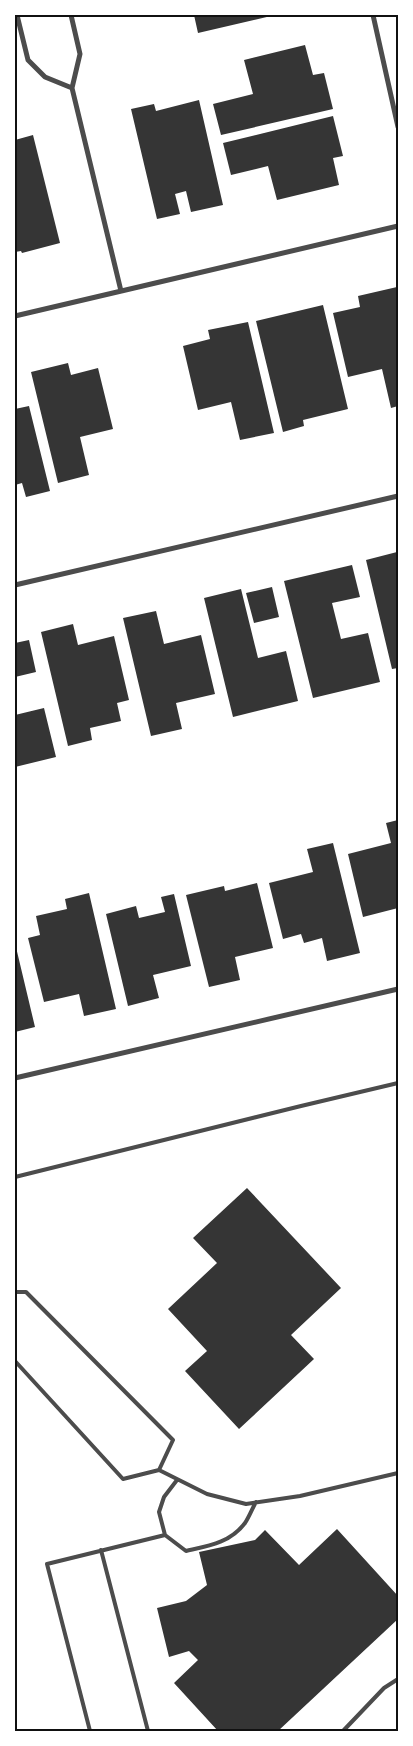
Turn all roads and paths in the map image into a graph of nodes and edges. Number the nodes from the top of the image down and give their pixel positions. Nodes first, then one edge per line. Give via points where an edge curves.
1 (17, 15) edge
2 (71, 15) edge
3 (373, 15) edge
4 (72, 88) junction
5 (398, 127) edge
6 (398, 226) edge
7 (121, 291) junction
8 (15, 316) edge
9 (398, 496) edge
10 (15, 585) edge
11 (398, 989) edge
12 (15, 1078) edge
13 (398, 1083) edge
14 (15, 1177) edge
15 (15, 1292) edge
16 (15, 1361) edge
17 (159, 1470) junction
18 (398, 1473) edge
19 (177, 1480) junction
20 (256, 1502) junction
21 (165, 1535) junction
22 (101, 1550) junction
23 (398, 1679) edge
24 (90, 1731) edge
25 (148, 1731) edge
26 (344, 1731) edge

1 - 4 street via 28,60 45,77
2 - 4 street via 80,54
3 - 5 street
4 - 7 street
6 - 7 street
7 - 8 street
9 - 10 street
11 - 12 street
13 - 14 lane
15 - 17 lane via 26,1292 173,1440
16 - 17 lane via 123,1479
17 - 19 lane
18 - 20 lane via 300,1496
19 - 20 lane via 207,1494 246,1504
19 - 21 lane via 164,1497 159,1512
20 - 21 lane via 245,1524 216,1545 186,1550
21 - 22 lane
22 - 24 lane via 47,1564
22 - 25 lane
23 - 26 lane via 384,1688

